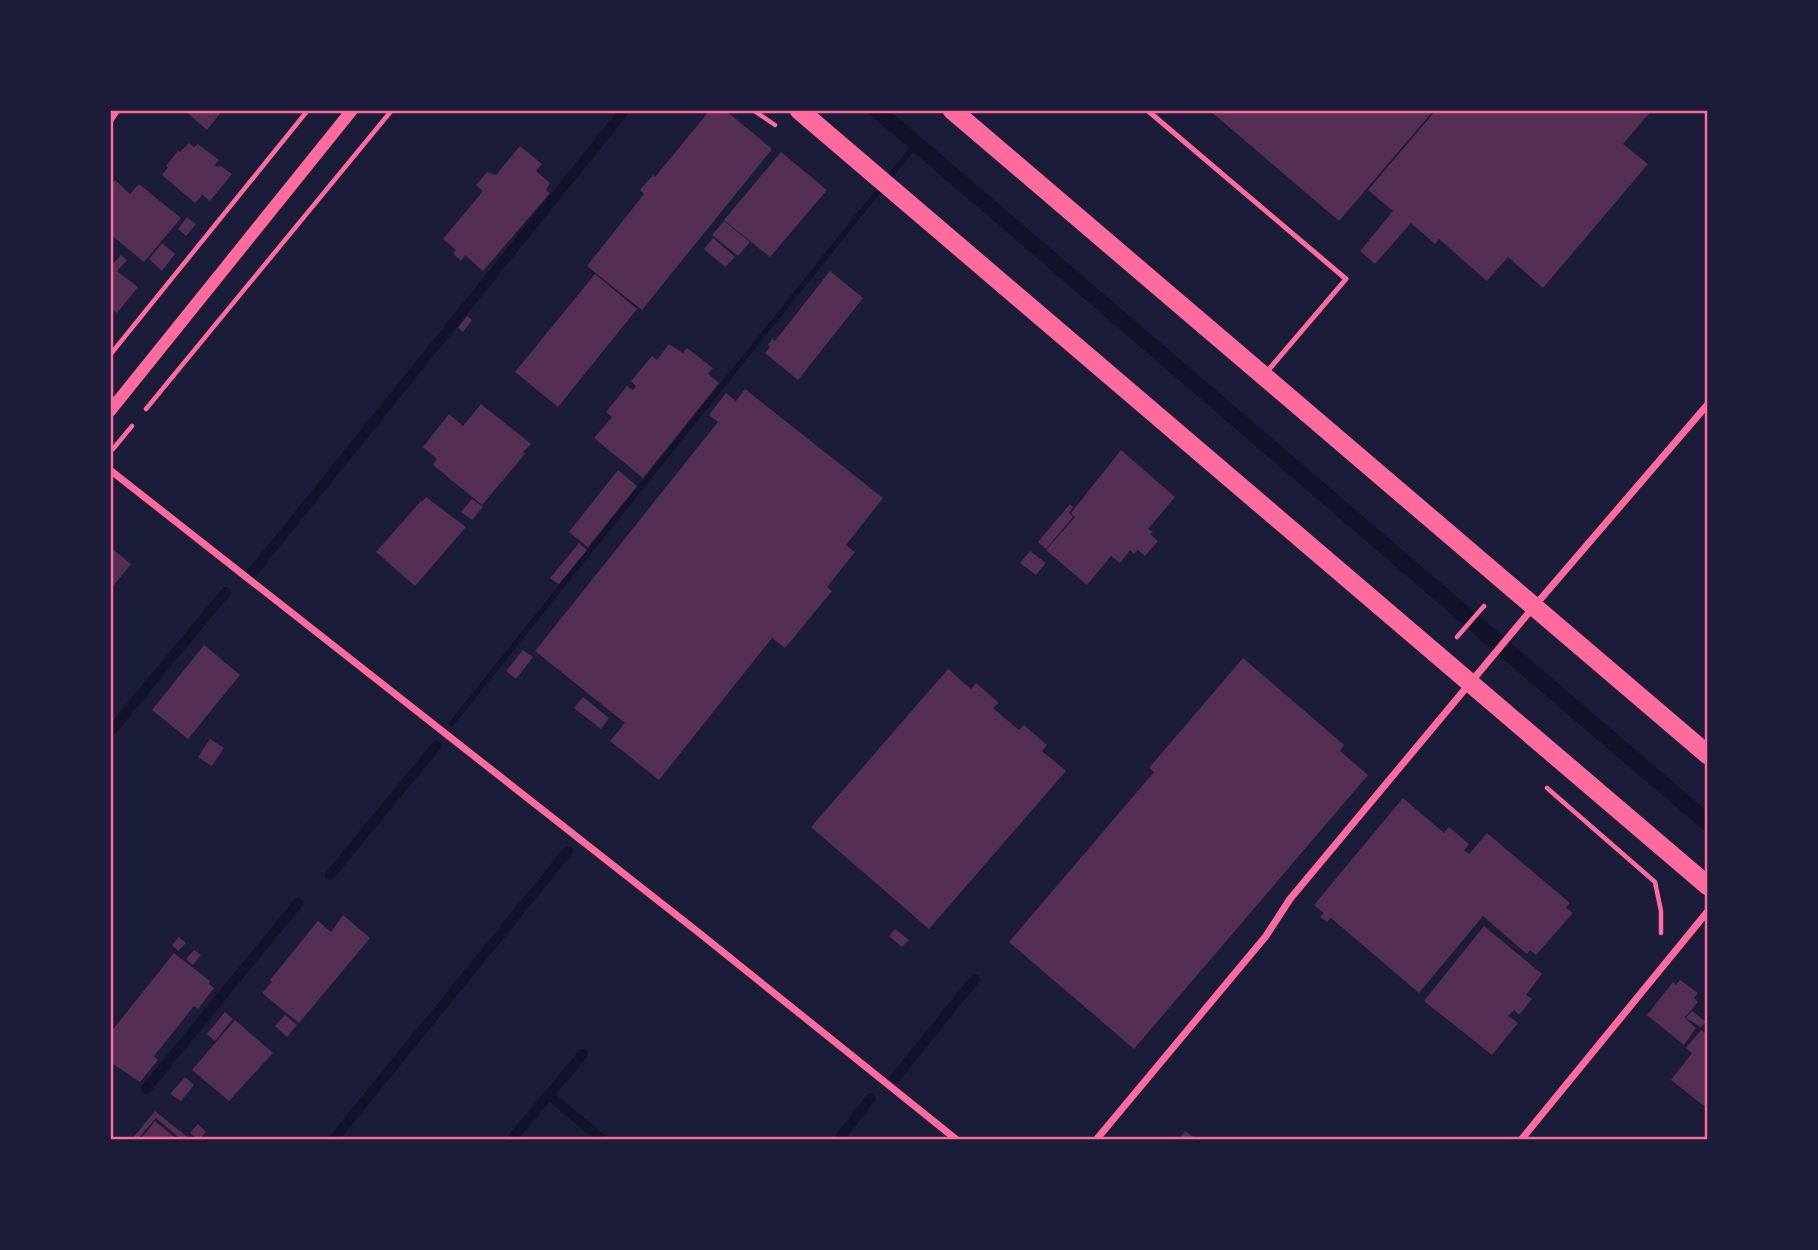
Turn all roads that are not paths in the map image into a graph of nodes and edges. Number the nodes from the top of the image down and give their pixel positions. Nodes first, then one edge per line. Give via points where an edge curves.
1 (117, 110) edge
2 (352, 110) edge
3 (799, 110) edge
4 (952, 110) edge
5 (1147, 110) edge
6 (110, 120) edge
7 (1262, 376) junction
8 (1708, 404) edge
9 (110, 411) edge
10 (110, 470) edge
11 (1530, 611) junction
12 (1474, 678) junction
13 (1708, 755) edge
14 (1708, 886) edge
15 (1708, 911) edge
16 (957, 1140) edge
17 (1096, 1140) edge
18 (1521, 1140) edge

1 - 6 street
2 - 9 street
3 - 12 highway
4 - 7 highway
5 - 7 lane via 1346,279
7 - 11 highway
8 - 11 street
10 - 16 street
11 - 12 street
11 - 13 highway
12 - 14 highway
12 - 17 street
15 - 18 street

